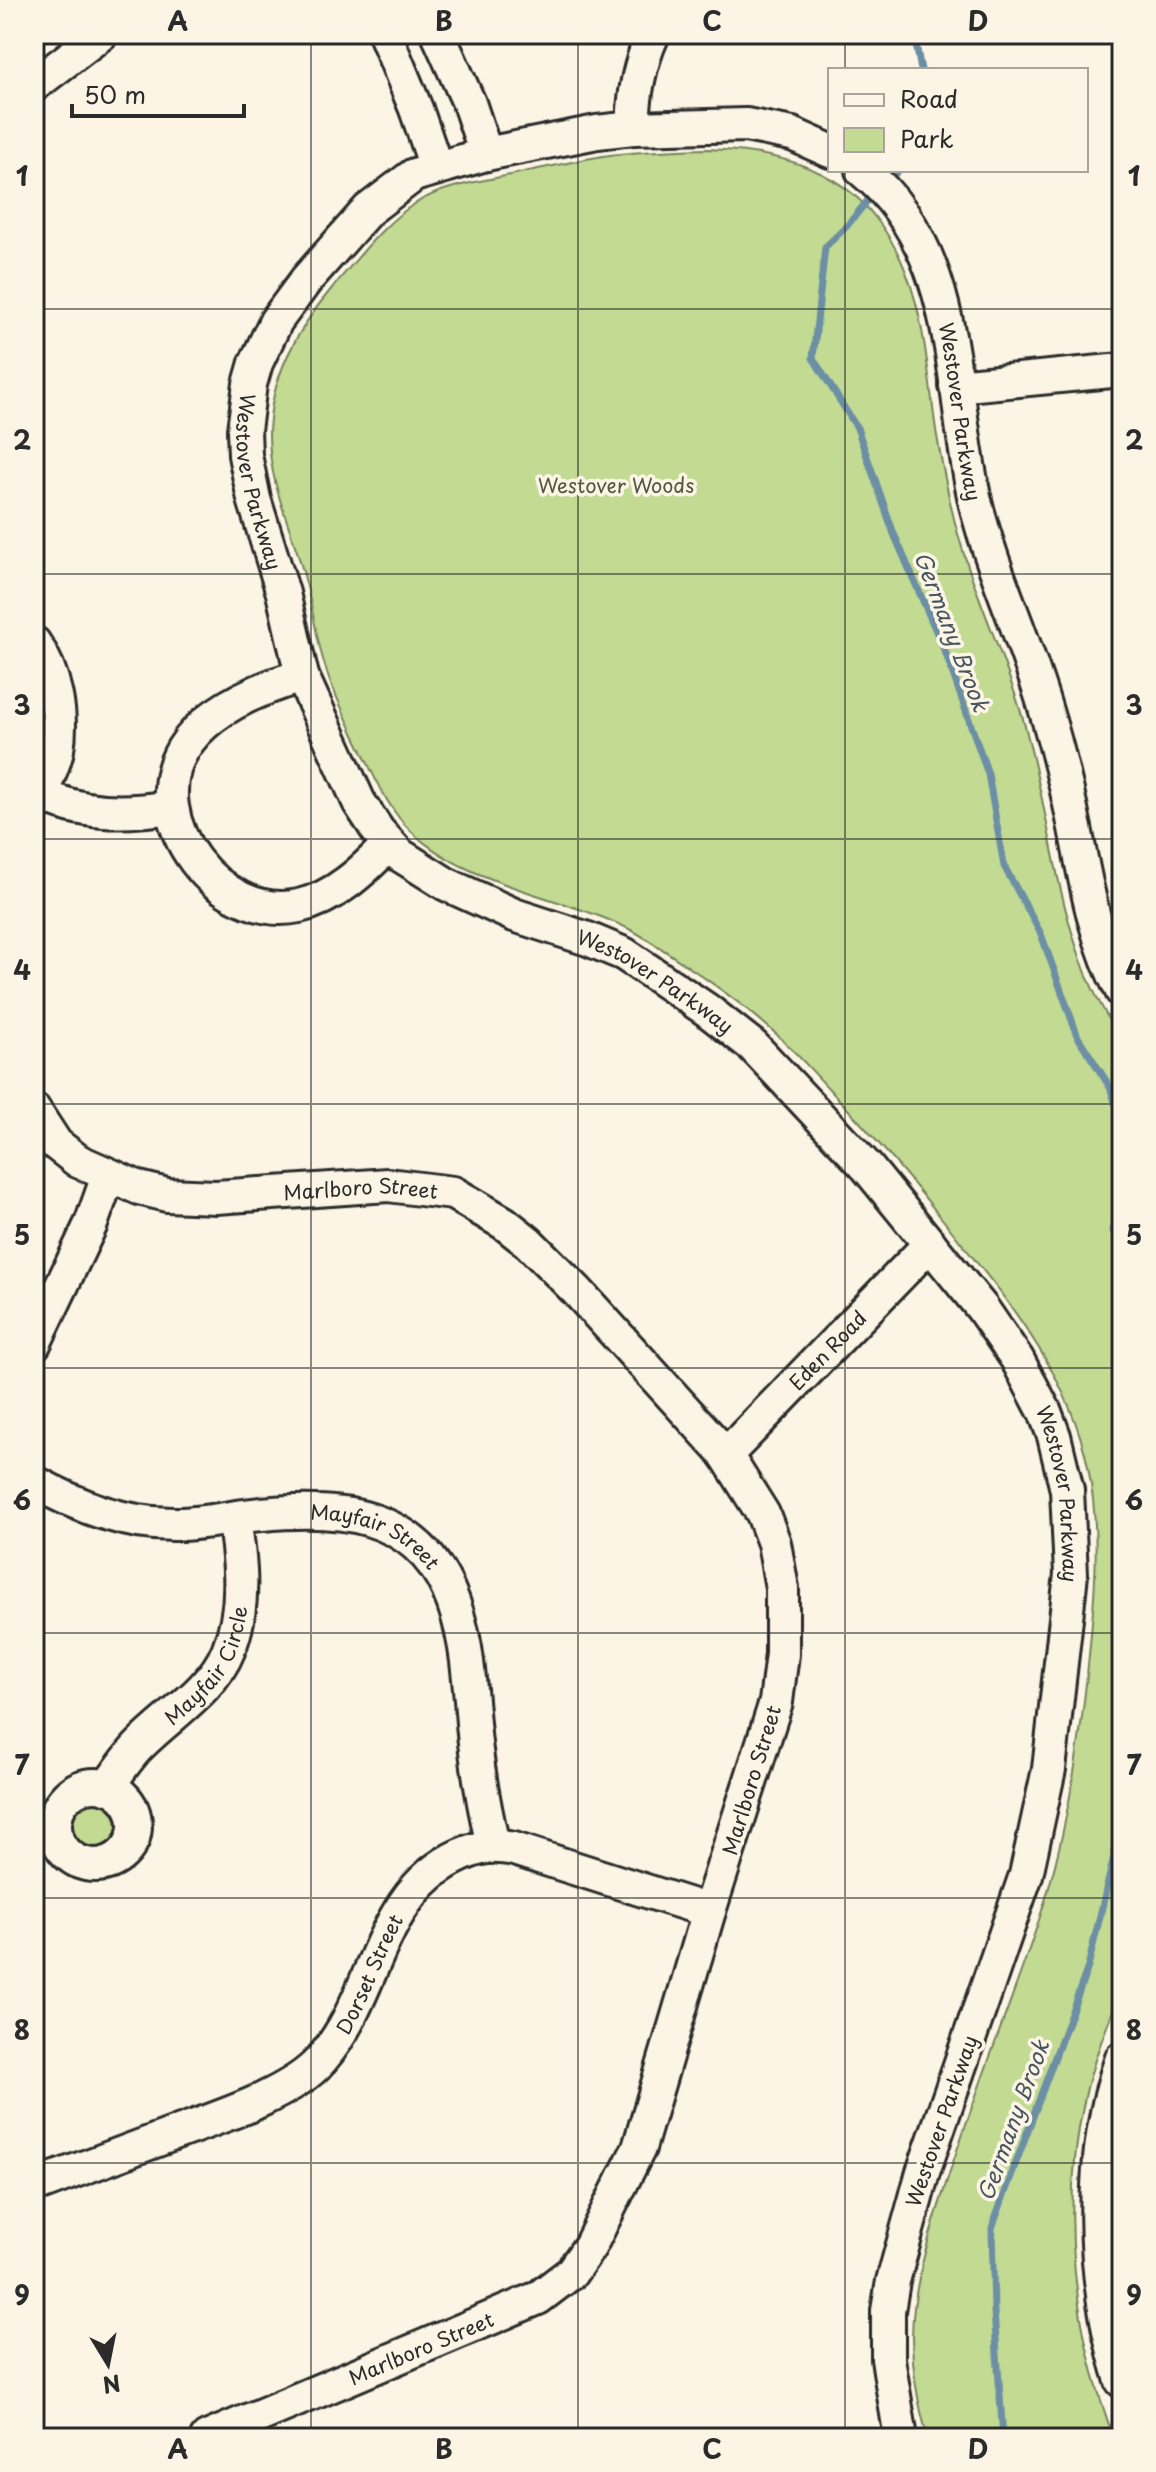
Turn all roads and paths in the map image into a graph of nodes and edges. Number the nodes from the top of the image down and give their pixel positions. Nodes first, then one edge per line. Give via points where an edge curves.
1 (101, 34) edge
2 (385, 34) edge
3 (438, 34) edge
4 (653, 34) edge
5 (34, 85) edge
6 (633, 128) junction
7 (828, 150) edge
8 (486, 154) junction
9 (436, 167) junction
10 (864, 172) edge
11 (1122, 370) edge
12 (956, 386) junction
13 (34, 643) edge
14 (302, 676) junction
15 (37, 801) edge
16 (171, 807) junction
17 (389, 844) junction
18 (1122, 991) edge
19 (34, 1110) edge
20 (108, 1176) junction
21 (930, 1244) junction
22 (34, 1344) edge
23 (726, 1455) junction
24 (34, 1482) edge
25 (234, 1518) junction
26 (107, 1787) dead end
27 (493, 1845) junction
28 (709, 1911) junction
29 (1122, 2058) edge
30 (34, 2184) edge
31 (1122, 2381) edge
32 (207, 2438) edge
33 (901, 2438) edge

1 - 5 street
2 - 9 street
3 - 8 street
4 - 6 street via 638,74
6 - 7 street, Westover Parkway via 746,125 792,134
6 - 8 street, Westover Parkway
8 - 9 street, Westover Parkway
9 - 14 street, Westover Parkway via 381,197 307,279 276,321 250,384 244,430 248,476
10 - 12 street, Westover Parkway via 895,201 925,248 943,301
11 - 12 street
12 - 18 street, Westover Parkway via 986,542 1046,708 1096,927
13 - 15 street via 50,675 59,728 57,751
14 - 16 street via 255,694 199,729 176,764
14 - 17 street, Westover Parkway via 359,802
15 - 16 street via 128,812
16 - 17 street via 182,840 206,871 239,897 273,908 303,905 327,895
17 - 21 street, Westover Parkway via 415,867 467,894 624,954 722,1021 845,1142
19 - 20 street, Marlboro Street via 56,1144
20 - 22 street
20 - 23 street, Marlboro Street via 189,1198 388,1185 453,1193 528,1242
21 - 23 street, Eden Road
21 - 33 street, Westover Parkway via 1000,1332 1045,1412 1067,1490 1071,1574 1059,1703 1026,1875 923,2172 893,2281 888,2359
23 - 28 street, Marlboro Street via 763,1514 774,1543 782,1588 782,1654 776,1702
24 - 25 street, Mayfair Street via 110,1516 177,1524
25 - 26 street, Mayfair Circle via 241,1595 228,1651 215,1673 136,1748
25 - 27 street, Mayfair Street via 324,1510 384,1523 413,1541 435,1564 467,1648 480,1785
27 - 28 street
27 - 30 street, Dorset Street via 450,1860 417,1885 396,1916 341,2030 321,2061 295,2081 234,2111
28 - 32 street, Marlboro Street via 639,2148 571,2273 538,2298
29 - 31 street via 1105,2131 1099,2206 1101,2281

